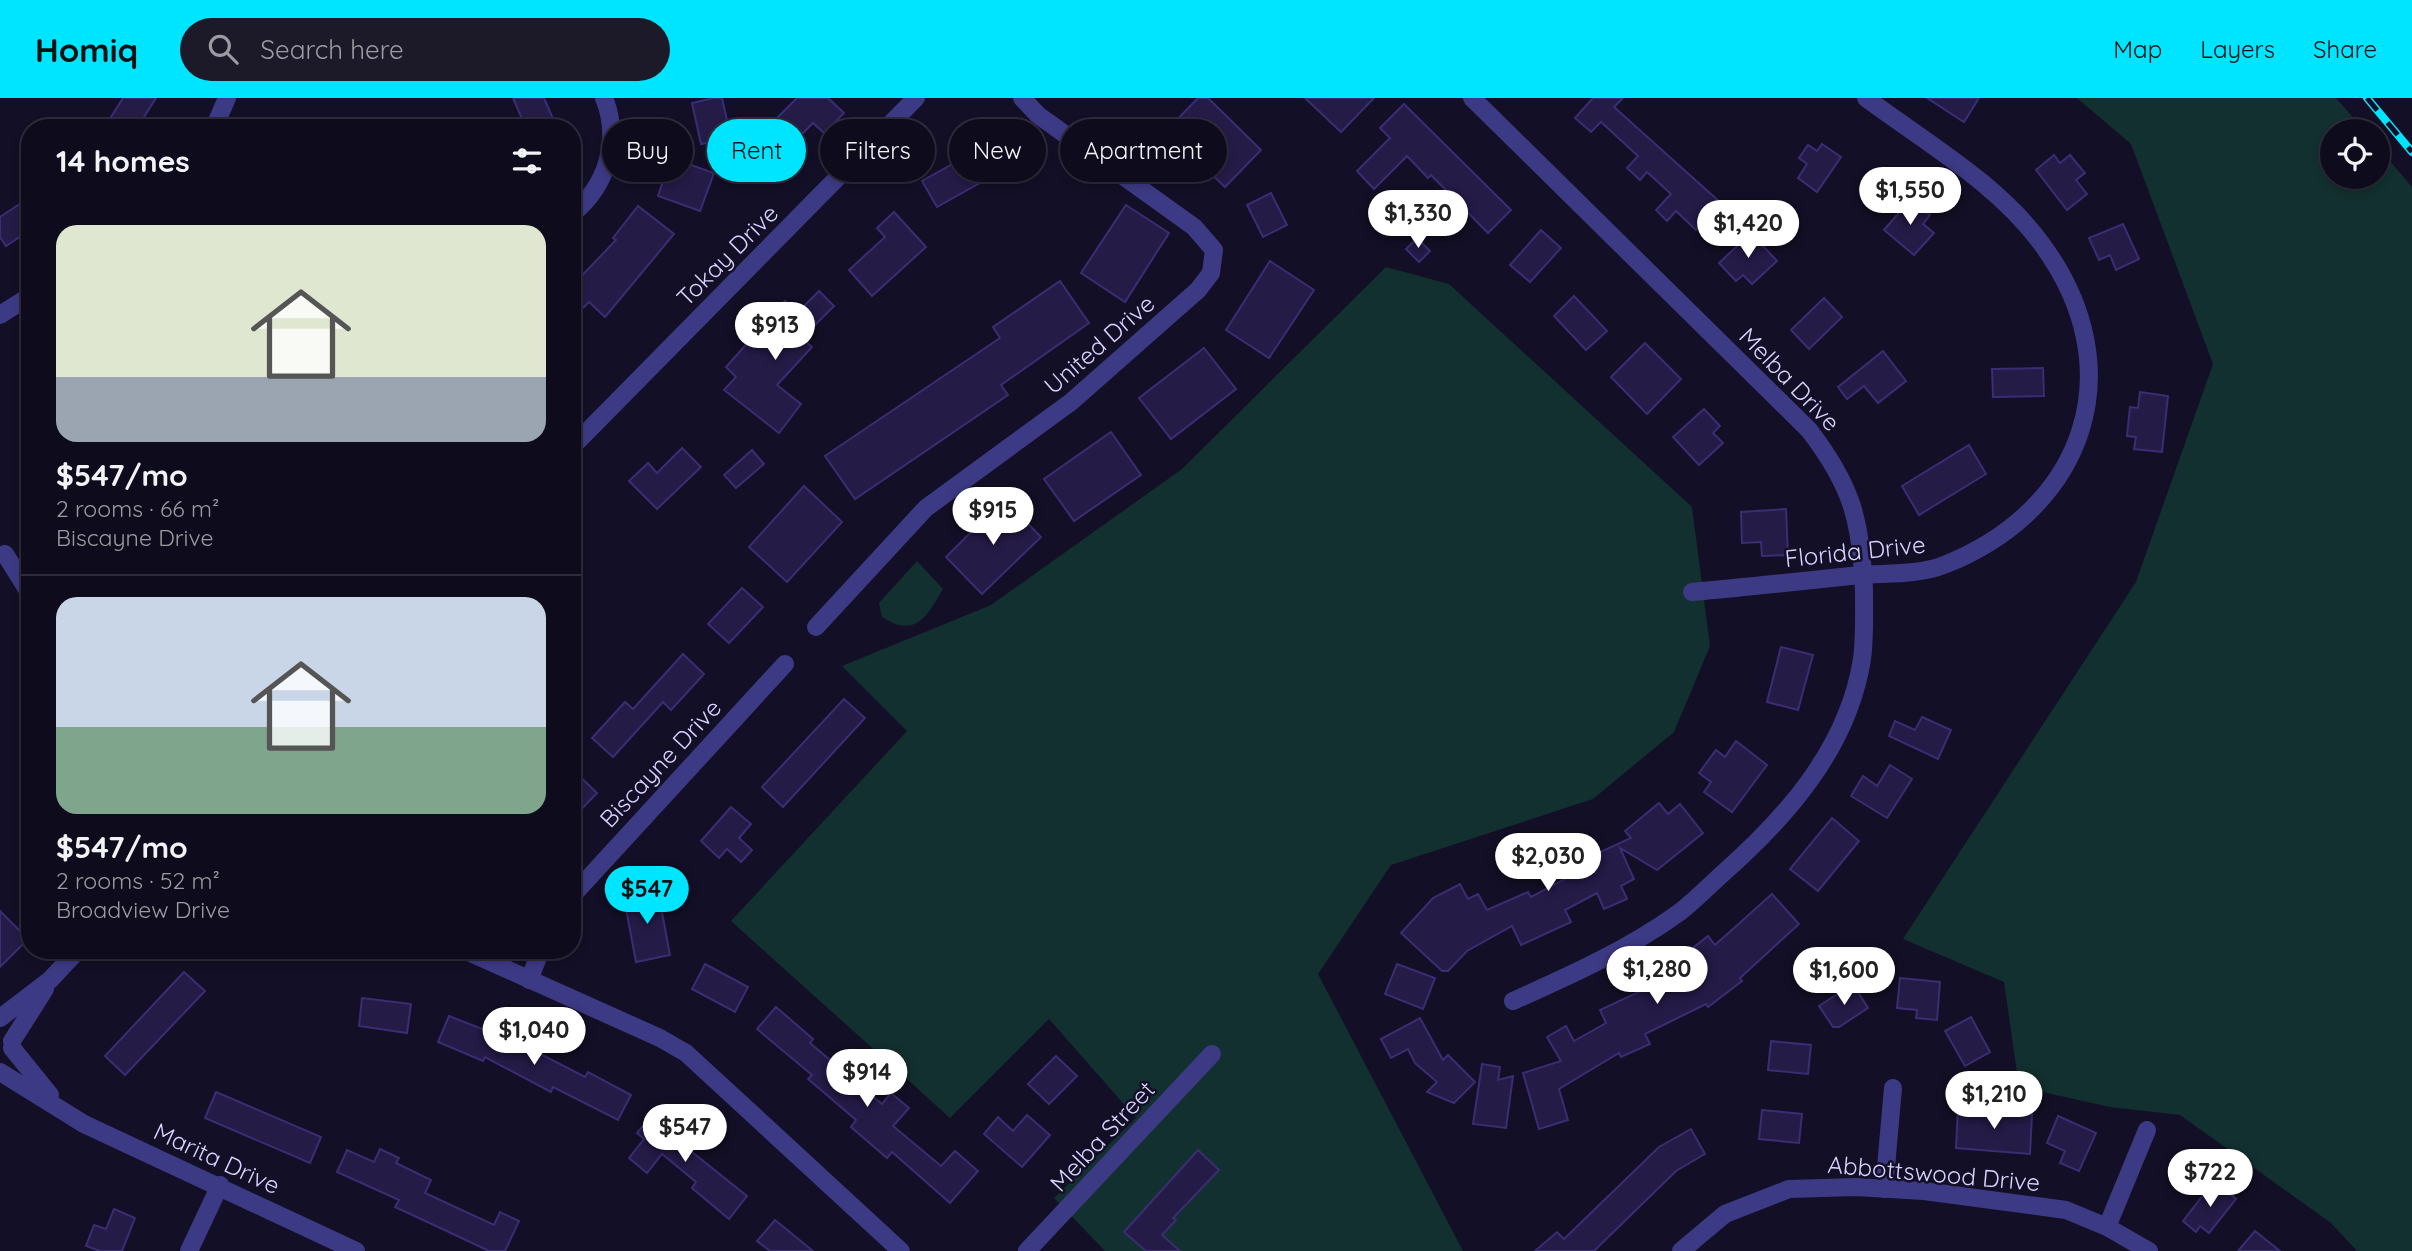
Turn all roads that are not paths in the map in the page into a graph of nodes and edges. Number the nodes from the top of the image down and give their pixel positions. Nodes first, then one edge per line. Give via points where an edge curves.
1 (227, 98) edge
2 (604, 98) edge
3 (916, 98) edge
4 (1022, 98) edge
5 (1472, 98) edge
6 (1866, 98) edge
7 (222, 119) edge
8 (581, 203) edge
9 (21, 302) edge
10 (0, 315) edge
11 (581, 438) edge
12 (5, 554) dead end
13 (1863, 575) junction
14 (21, 580) edge
15 (1692, 592) dead end
16 (816, 627) dead end
17 (785, 664) dead end
18 (581, 887) edge
19 (70, 959) edge
20 (483, 959) edge
21 (537, 959) edge
22 (50, 980) junction
23 (528, 980) junction
24 (1513, 1001) dead end
25 (0, 1018) edge
26 (0, 1023) edge
27 (12, 1045) junction
28 (1212, 1054) dead end
29 (0, 1064) edge
30 (0, 1072) edge
31 (1893, 1088) dead end
32 (59, 1106) junction
33 (2147, 1130) dead end
34 (220, 1185) junction
35 (1884, 1189) junction
36 (2107, 1227) junction
37 (189, 1251) edge
38 (356, 1251) edge
39 (901, 1251) edge
40 (1027, 1251) edge
41 (1681, 1251) edge
42 (2149, 1251) edge

1 - 7 street
2 - 8 street via 611,116 612,144 602,178
3 - 11 street, Tokay Drive
4 - 16 street, United Drive via 1038,115 1194,227 1214,250 1211,273 1198,290 1072,402 926,508
5 - 13 street, Melba Drive via 1809,430 1841,475 1851,498
6 - 13 street, Florida Drive via 1981,183 2041,242 2073,297 2087,364 2083,429 2053,488 2028,516 2003,536 1941,566
9 - 10 street
12 - 14 street
13 - 15 street, Florida Drive
13 - 24 street, Melba Drive via 1865,625 1854,692 1839,732 1816,771 1773,827 1682,911 1620,950
17 - 18 street, Biscayne Drive
19 - 22 street
20 - 23 street
21 - 23 street
22 - 25 street
22 - 27 street
23 - 39 street via 686,1053
26 - 27 street, Marita Drive
27 - 29 street
27 - 32 street, Marita Drive
28 - 40 street, Melba Street
30 - 32 street, Marita Drive
31 - 35 street
32 - 34 street, Marita Drive via 84,1124
33 - 36 street
34 - 37 street
34 - 38 street, Marita Drive
35 - 36 street, Abbottswood Drive via 2047,1206
35 - 41 street, Abbottswood Drive via 1789,1189 1725,1214
36 - 42 street, Abbottswood Drive

